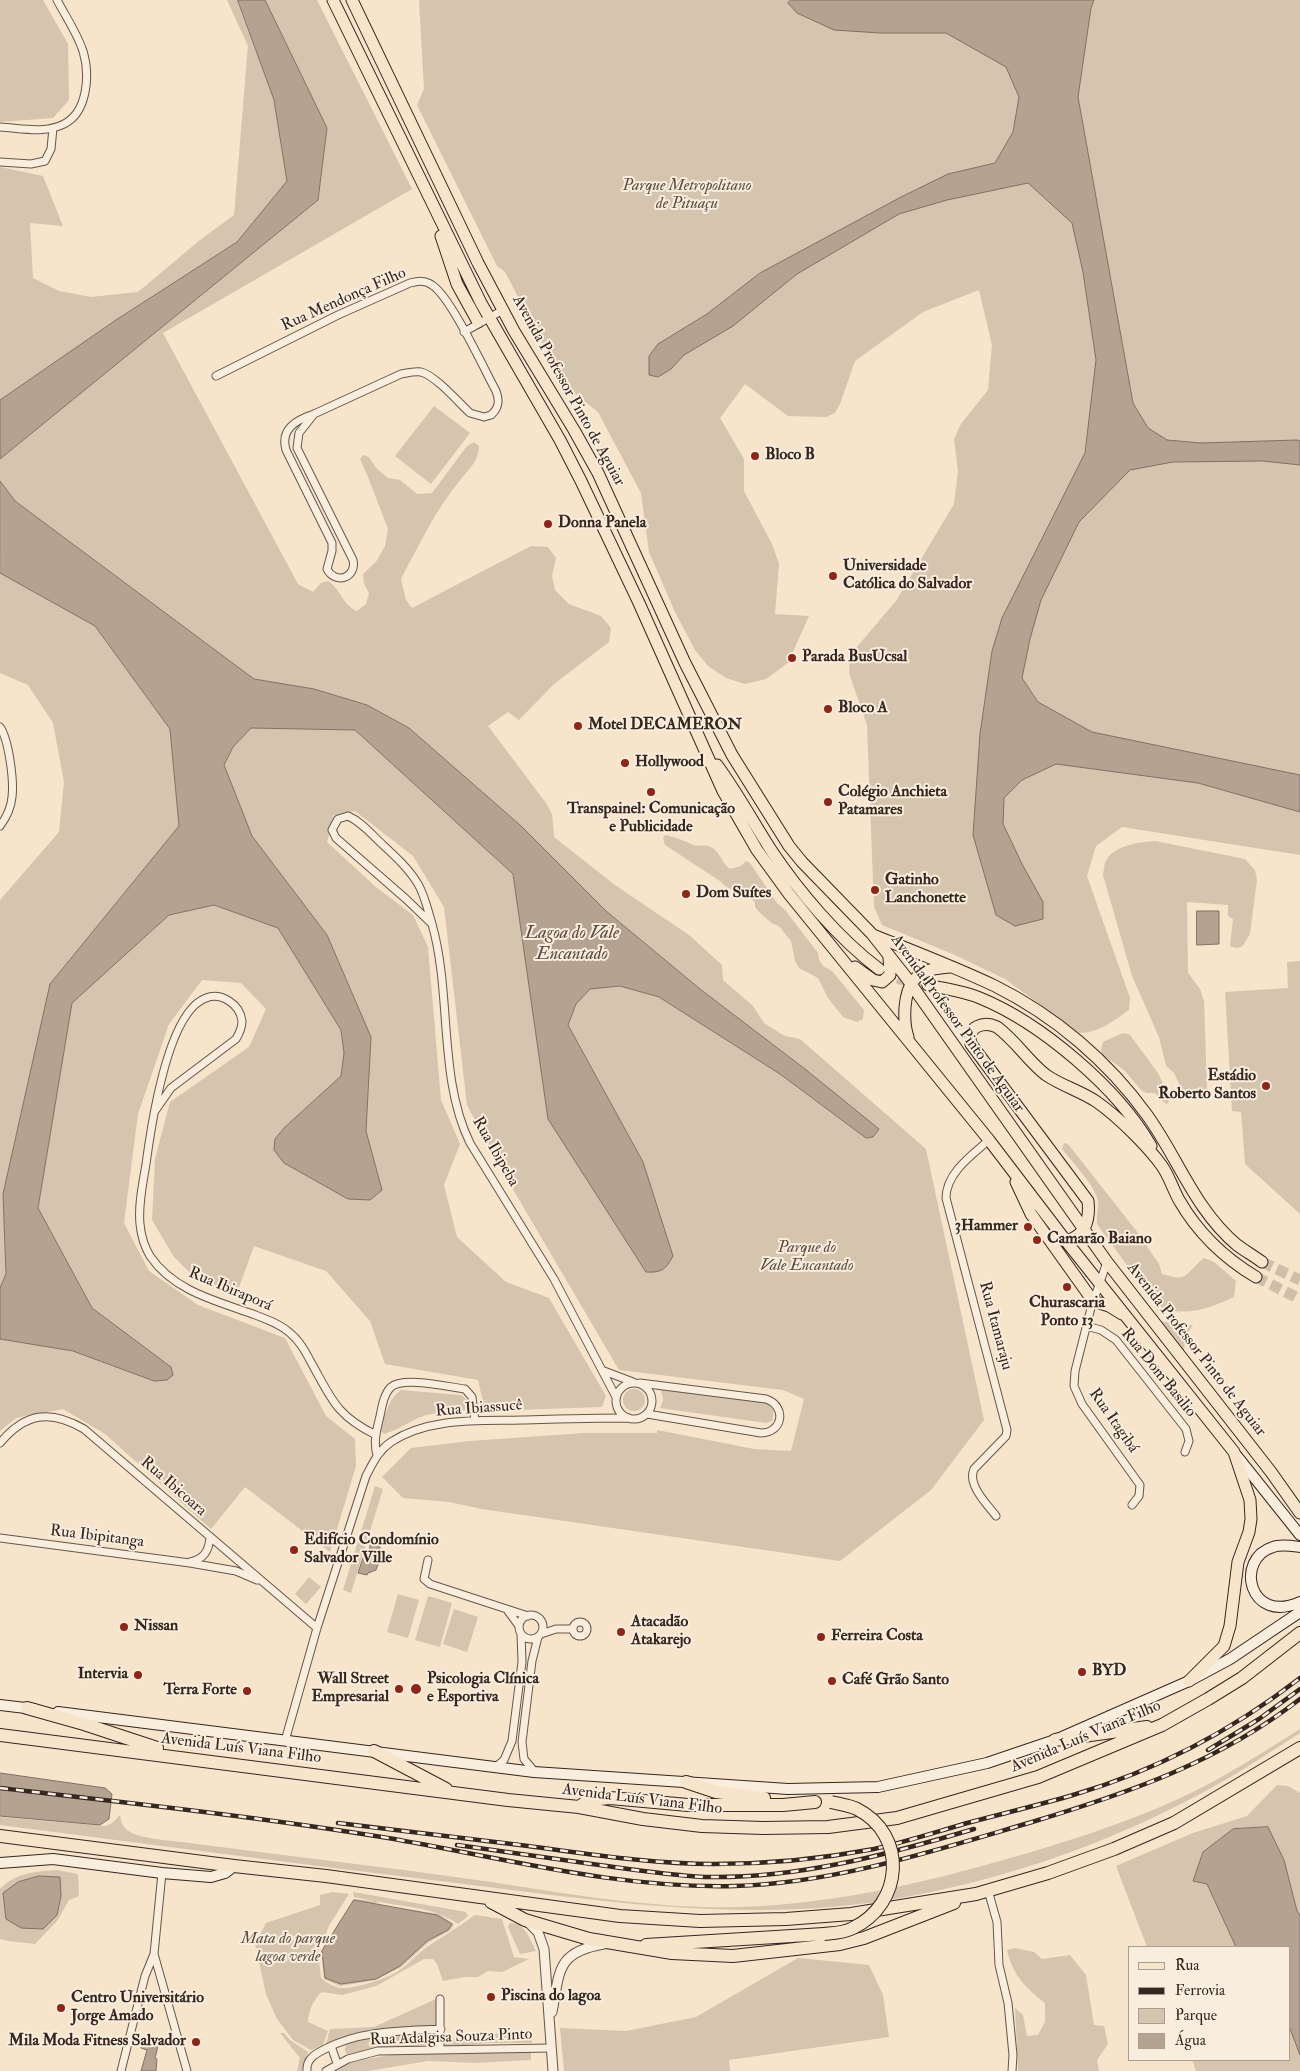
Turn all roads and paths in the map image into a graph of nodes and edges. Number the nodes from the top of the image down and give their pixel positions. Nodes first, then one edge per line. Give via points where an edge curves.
1 (57, 0) edge
2 (333, 0) edge
3 (352, 0) edge
4 (0, 127) edge
5 (52, 128) junction
6 (0, 162) edge
7 (428, 196) junction
8 (470, 308) junction
9 (503, 310) junction
10 (455, 316) junction
11 (483, 320) junction
12 (464, 332) junction
13 (216, 376) dead end
14 (314, 414) junction
15 (0, 727) edge
16 (701, 744) junction
17 (0, 826) edge
18 (432, 924) junction
19 (872, 934) junction
20 (889, 955) junction
21 (841, 957) junction
22 (953, 967) junction
23 (879, 969) tunnel mouth
24 (912, 984) junction
25 (928, 985) tunnel mouth
26 (906, 1017) junction
27 (937, 1023) junction
28 (909, 1040) junction
29 (155, 1111) junction
30 (989, 1140) junction
31 (1005, 1160) junction
32 (1163, 1167) junction
33 (1084, 1228) junction
34 (1046, 1236) junction
35 (1066, 1241) junction
36 (1107, 1262) junction
37 (1262, 1262) tunnel mouth
38 (1256, 1277) tunnel mouth
39 (1100, 1282) junction
40 (1093, 1301) junction
41 (1129, 1318) junction
42 (1086, 1326) junction
43 (604, 1371) junction
44 (636, 1383) junction
45 (616, 1397) junction
46 (617, 1408) junction
47 (647, 1414) junction
48 (593, 1418) junction
49 (629, 1418) junction
50 (475, 1421) junction
51 (376, 1435) junction
52 (0, 1444) edge
53 (1184, 1452) dead end
54 (1234, 1452) junction
55 (377, 1455) junction
56 (1132, 1505) dead end
57 (1300, 1513) edge
58 (996, 1516) dead end
59 (1300, 1535) edge
60 (210, 1537) junction
61 (0, 1538) edge
62 (1300, 1547) edge
63 (428, 1560) dead end
64 (190, 1563) junction
65 (266, 1584) junction
66 (1300, 1602) edge
67 (508, 1611) junction
68 (1300, 1612) edge
69 (528, 1616) junction
70 (542, 1622) junction
71 (519, 1626) junction
72 (317, 1628) junction
73 (556, 1629) junction
74 (572, 1629) dead end
75 (1300, 1633) edge
76 (521, 1634) junction
77 (539, 1635) junction
78 (1189, 1681) junction
79 (0, 1705) edge
80 (27, 1708) junction
81 (1162, 1724) junction
82 (0, 1735) edge
83 (1055, 1740) junction
84 (285, 1741) junction
85 (1300, 1748) edge
86 (374, 1751) junction
87 (193, 1759) junction
88 (496, 1767) junction
89 (534, 1772) junction
90 (686, 1782) junction
91 (452, 1792) junction
92 (815, 1802) junction
93 (579, 1808) junction
94 (0, 1836) edge
95 (0, 1863) edge
96 (234, 1866) junction
97 (162, 1873) junction
98 (982, 1892) junction
99 (484, 1898) junction
100 (526, 1920) junction
101 (610, 1943) junction
102 (636, 1946) junction
103 (154, 1954) junction
104 (440, 1999) dead end
105 (551, 2018) junction
106 (441, 2028) junction
107 (331, 2046) junction
108 (551, 2048) junction
109 (440, 2050) junction
110 (337, 2063) junction
111 (121, 2071) edge
112 (187, 2071) edge
113 (307, 2071) edge
114 (326, 2071) edge
115 (553, 2071) edge
116 (1012, 2071) edge

1 - 5 street via 81,47 85,82 77,114
2 - 7 main road, Avenida Professor Pinto de Aguiar
3 - 9 main road, Avenida Professor Pinto de Aguiar
4 - 5 street
5 - 6 street via 51,149 45,160 31,164
7 - 8 main road via 454,275
7 - 11 main road, Avenida Professor Pinto de Aguiar
8 - 10 street
8 - 11 main road
9 - 11 street
9 - 19 main road, Avenida Professor Pinto de Aguiar via 598,473 685,663 732,755 789,846
10 - 12 street, Rua Mendonça Filho
10 - 13 street, Rua Mendonça Filho via 432,284 410,283
11 - 12 street
11 - 16 main road, Avenida Professor Pinto de Aguiar via 553,427 581,481
12 - 14 street, Rua Mendonça Filho via 498,396 497,408 491,416 470,413 432,378 420,372 401,374
14 - 14 street via 290,426 284,442 332,543 327,569 332,576 341,578 353,570 353,560 297,448 299,433
15 - 17 street via 7,740 12,797
16 - 21 main road, Avenida Professor Pinto de Aguiar via 723,791 757,850
16 - 23 main road via 772,852 850,946
18 - 18 street, Rua Ibipeba via 419,886 398,859 354,818 338,819 332,830 336,838
18 - 43 street, Rua Ibipeba via 460,1123 554,1278
19 - 20 main road, Avenida Professor Pinto de Aguiar
19 - 22 main road
20 - 21 main road via 890,975 882,982 868,978
20 - 24 main road, Avenida Professor Pinto de Aguiar
21 - 28 main road, Avenida Professor Pinto de Aguiar
22 - 24 main road via 928,971
22 - 37 main road via 1026,1004 1097,1057 1148,1116 1205,1211 1238,1246
24 - 26 main road
24 - 27 main road, Avenida Professor Pinto de Aguiar
25 - 32 main road via 955,990 1003,1009 1063,1050 1113,1094 1136,1122
26 - 27 main road via 908,1012 915,1010
26 - 28 main road
27 - 33 main road, Avenida Professor Pinto de Aguiar
28 - 30 main road, Avenida Professor Pinto de Aguiar
29 - 29 street, Rua Ibiraporá via 165,1063 191,1008 210,996 227,999 242,1022 236,1039 171,1088
29 - 51 street, Rua Ibiraporá via 140,1202 140,1222 142,1238 158,1267 187,1289 260,1317 291,1333 338,1409 354,1423
30 - 31 main road, Avenida Professor Pinto de Aguiar
30 - 58 street, Rua Itamaraju via 958,1169 946,1192 1007,1425 1006,1436 972,1474 974,1485
31 - 34 main road via 1031,1214
31 - 35 main road, Avenida Professor Pinto de Aguiar
32 - 33 main road via 1124,1125 1097,1103 1049,1077 1002,1032 991,1024 975,1027 970,1034 971,1044 1088,1201 1088,1221
32 - 38 main road via 1198,1229 1218,1251
33 - 35 main road via 1076,1237
33 - 36 main road, Avenida Professor Pinto de Aguiar
34 - 35 main road
34 - 40 main road
35 - 39 main road, Avenida Professor Pinto de Aguiar
36 - 39 street, Rua Itagibá
36 - 57 main road, Avenida Professor Pinto de Aguiar
39 - 40 street, Rua Itagibá
39 - 41 main road, Avenida Professor Pinto de Aguiar
40 - 41 main road
40 - 42 street, Rua Itagibá
41 - 54 main road, Avenida Professor Pinto de Aguiar
42 - 53 street, Rua Dom Basilio via 1101,1330 1116,1340 1175,1414 1189,1435 1190,1441
42 - 56 street, Rua Itagibá via 1074,1386 1082,1404 1140,1485
43 - 44 street
43 - 45 street, Rua Ibipeba
44 - 45 street via 622,1387
44 - 47 street via 652,1394 653,1404
44 - 47 street via 766,1399 776,1404 781,1418 778,1426 761,1433
45 - 46 street
46 - 48 street, Rua Ibiassucê
46 - 49 street
47 - 49 street via 642,1418
48 - 49 street, Rua Ibiassucê
48 - 50 street, Rua Ibiassucê
50 - 51 street via 472,1397 465,1388 403,1382 395,1384 387,1393
50 - 55 street, Rua Ibiassucê via 436,1424 414,1431 390,1443
51 - 55 street
52 - 60 street, Rua Ibicoara via 11,1431 36,1417 54,1416 70,1421 84,1428
54 - 59 main road
54 - 78 main road, Avenida Professor Pinto de Aguiar via 1250,1500 1249,1532 1238,1562 1230,1626 1224,1646
55 - 72 street, Rua Ibiassucê via 366,1476
60 - 64 street via 204,1556
60 - 65 street, Rua Ibicoara
61 - 64 street, Rua Ibipitanga
62 - 66 main road via 1274,1546 1267,1550 1255,1562 1251,1579 1256,1596 1264,1604 1280,1608
63 - 67 street via 424,1575 426,1582
64 - 65 street, Rua Ibipitanga via 236,1571
65 - 72 street, Rua Ibicoara
67 - 69 street
67 - 71 street
68 - 78 main road, Avenida Luís Viana Filho via 1230,1659
69 - 70 street via 536,1616
69 - 71 street
70 - 73 street
70 - 77 street
71 - 76 street
72 - 84 street, Rua Ibiassucê
73 - 74 street
73 - 77 street
75 - 81 highway, Avenida Luís Viana Filho via 1242,1678
76 - 77 street via 528,1638
76 - 88 street via 522,1662 512,1741 504,1760
77 - 89 street via 532,1661 522,1742 524,1759
78 - 83 main road, Avenida Luís Viana Filho
79 - 80 main road, Avenida Luís Viana Filho
80 - 84 main road, Avenida Luís Viana Filho
80 - 87 highway
81 - 83 highway
81 - 93 highway, Avenida Luís Viana Filho via 1038,1778 897,1818 828,1826 763,1828 702,1826
82 - 87 highway, Avenida Luís Viana Filho
83 - 90 main road, Avenida Luís Viana Filho via 987,1763 878,1787 788,1789
84 - 86 main road, Avenida Luís Viana Filho
85 - 98 highway via 1174,1823 1048,1873
86 - 88 main road, Avenida Luís Viana Filho
86 - 91 highway
87 - 91 highway, Avenida Luís Viana Filho
88 - 89 main road, Avenida Luís Viana Filho
89 - 90 main road, Avenida Luís Viana Filho
90 - 92 highway via 716,1792
91 - 93 highway, Avenida Luís Viana Filho
92 - 93 highway via 688,1805 610,1798 589,1800
92 - 102 highway, bridge via 855,1808 879,1827 889,1843 893,1873 889,1891 873,1915 853,1929 838,1933
94 - 96 highway
95 - 97 main road via 53,1859
96 - 97 main road via 218,1876
96 - 99 highway
97 - 103 street
98 - 99 highway via 851,1914 700,1921 620,1916
98 - 102 highway via 864,1938 840,1944 733,1956 672,1953
98 - 116 street via 997,1922 999,1965 1008,2003
99 - 100 highway
100 - 101 highway
100 - 105 street via 538,1932 544,1949
101 - 102 highway
101 - 105 street via 577,1952 563,1964 556,1980
103 - 111 street via 145,1976
103 - 112 street
104 - 106 street
105 - 108 street
106 - 107 street, Rua Adalgisa Souza Pinto via 374,2033
106 - 109 street
107 - 110 street
107 - 113 street, Rua Adalgisa Souza Pinto via 311,2058
108 - 109 street, Rua Adalgisa Souza Pinto
108 - 115 street
109 - 110 street, Rua Adalgisa Souza Pinto via 378,2052
110 - 114 street, Rua Adalgisa Souza Pinto

